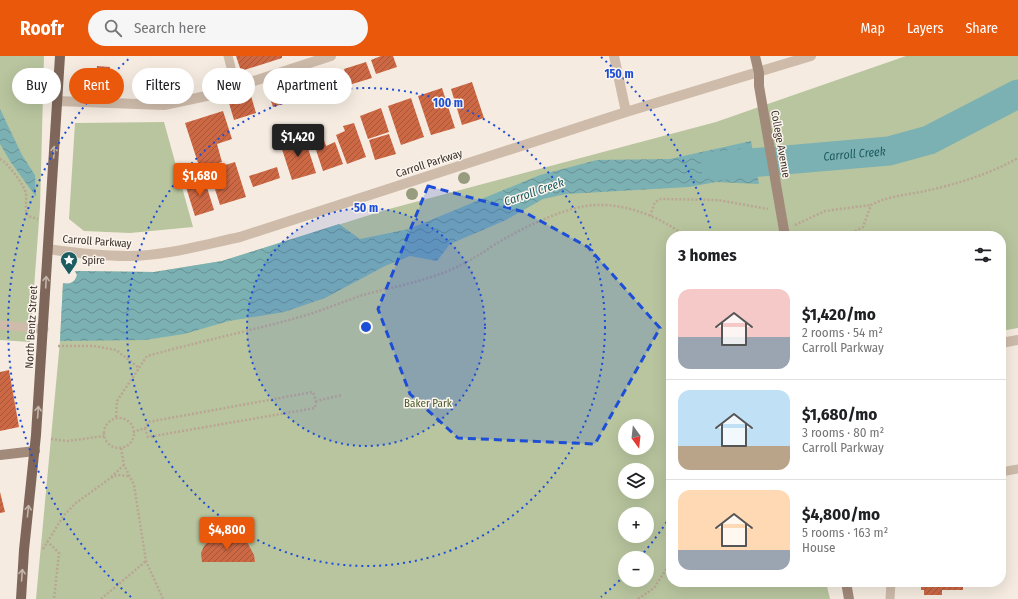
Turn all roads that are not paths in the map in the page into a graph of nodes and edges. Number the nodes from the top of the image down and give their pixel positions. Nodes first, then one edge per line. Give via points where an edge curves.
1 (60, 56) edge
2 (228, 56) edge
3 (331, 56) edge
4 (614, 56) edge
5 (755, 56) edge
6 (811, 56) edge
7 (59, 68) edge
8 (231, 68) edge
9 (759, 72) junction
10 (255, 81) edge
11 (202, 96) edge
12 (61, 101) edge
13 (57, 104) edge
14 (626, 112) junction
15 (784, 231) edge
16 (48, 249) junction
17 (0, 325) edge
18 (44, 329) junction
19 (1018, 340) edge
20 (1006, 342) edge
21 (35, 451) junction
22 (0, 455) edge
23 (1018, 469) edge
24 (1006, 471) edge
25 (847, 587) edge
26 (891, 587) edge
27 (20, 599) edge
28 (849, 599) edge
29 (890, 599) edge

1 - 7 main road, North Bentz Street
2 - 8 lane
3 - 10 street
4 - 14 street
5 - 9 street, College Avenue
6 - 9 street, Carroll Parkway
9 - 14 street, Carroll Parkway
9 - 15 street, College Avenue via 759,86
11 - 12 street via 164,105
16 -> 13 main road, North Bentz Street
14 - 16 street, Carroll Parkway via 240,237 184,250 129,256
18 -> 16 main road, North Bentz Street
17 - 18 lane
21 -> 18 main road, North Bentz Street
19 - 20 street
21 - 22 street
27 -> 21 main road, North Bentz Street
23 - 24 lane
25 - 28 street
26 - 29 lane

